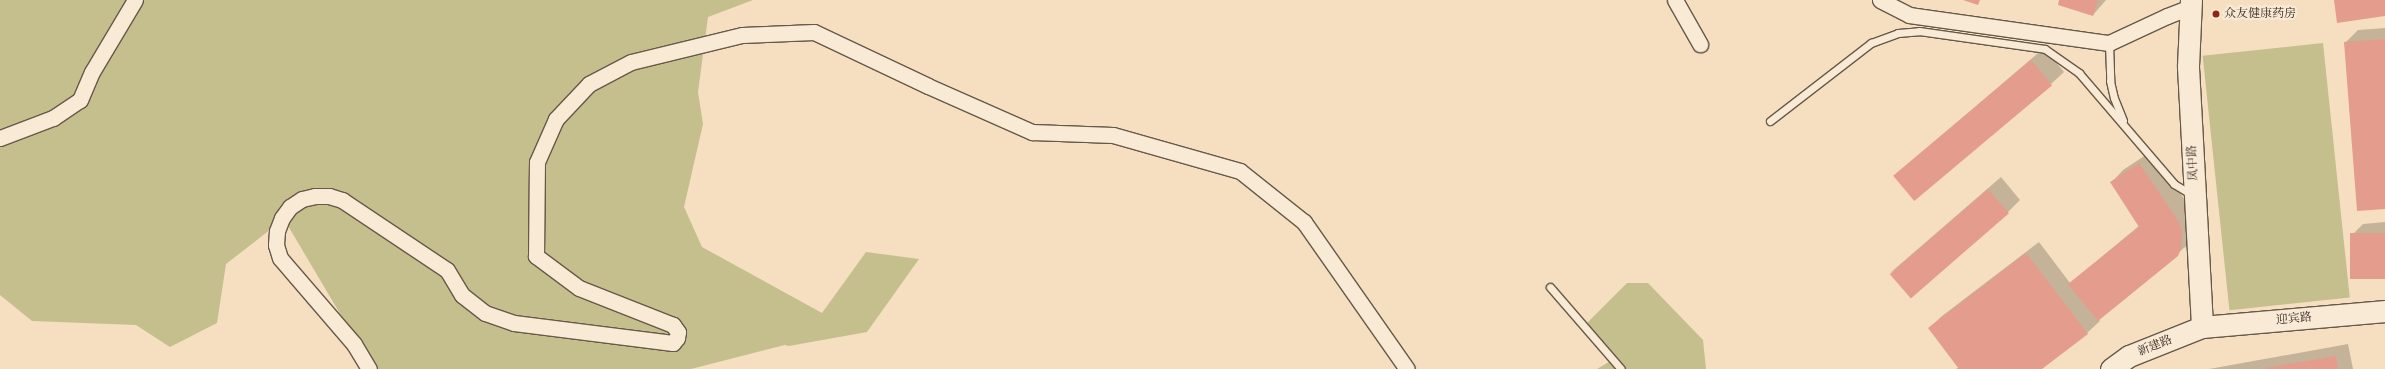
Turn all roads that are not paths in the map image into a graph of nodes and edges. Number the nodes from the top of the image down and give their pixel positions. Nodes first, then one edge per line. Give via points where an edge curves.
1 (135, 0) edge
2 (1675, 0) edge
3 (1880, 0) edge
4 (2190, 4) edge
5 (2109, 43) junction
6 (1700, 44) dead end
7 (1770, 121) dead end
8 (2128, 130) junction
9 (0, 138) edge
10 (2195, 197) junction
11 (1550, 287) dead end
12 (2385, 311) edge
13 (2202, 327) junction
14 (369, 369) edge
15 (1407, 369) edge
16 (1620, 369) edge
17 (2111, 369) edge

1 - 9 street via 92,72 80,100 53,118
2 - 6 street
3 - 5 street via 1909,15
4 - 5 street
4 - 10 street, 凤中路 via 2188,67
5 - 8 lane via 2110,81 2114,98
7 - 8 lane via 1871,43 1898,33 1919,31 2045,49 2079,73
8 - 10 lane via 2174,184
10 - 13 street, 凤中路
11 - 16 lane
12 - 13 street, 迎宾路
13 - 17 street, 新建路 via 2129,356
14 - 15 street via 354,344 280,258 276,245 277,231 290,207 302,199 315,196 329,196 342,200 446,270 462,295 492,316 514,323 673,342 678,332 673,325 579,288 536,256 537,162 556,119 589,84 631,62 742,35 814,32 1032,132 1113,135 1240,171 1304,222

